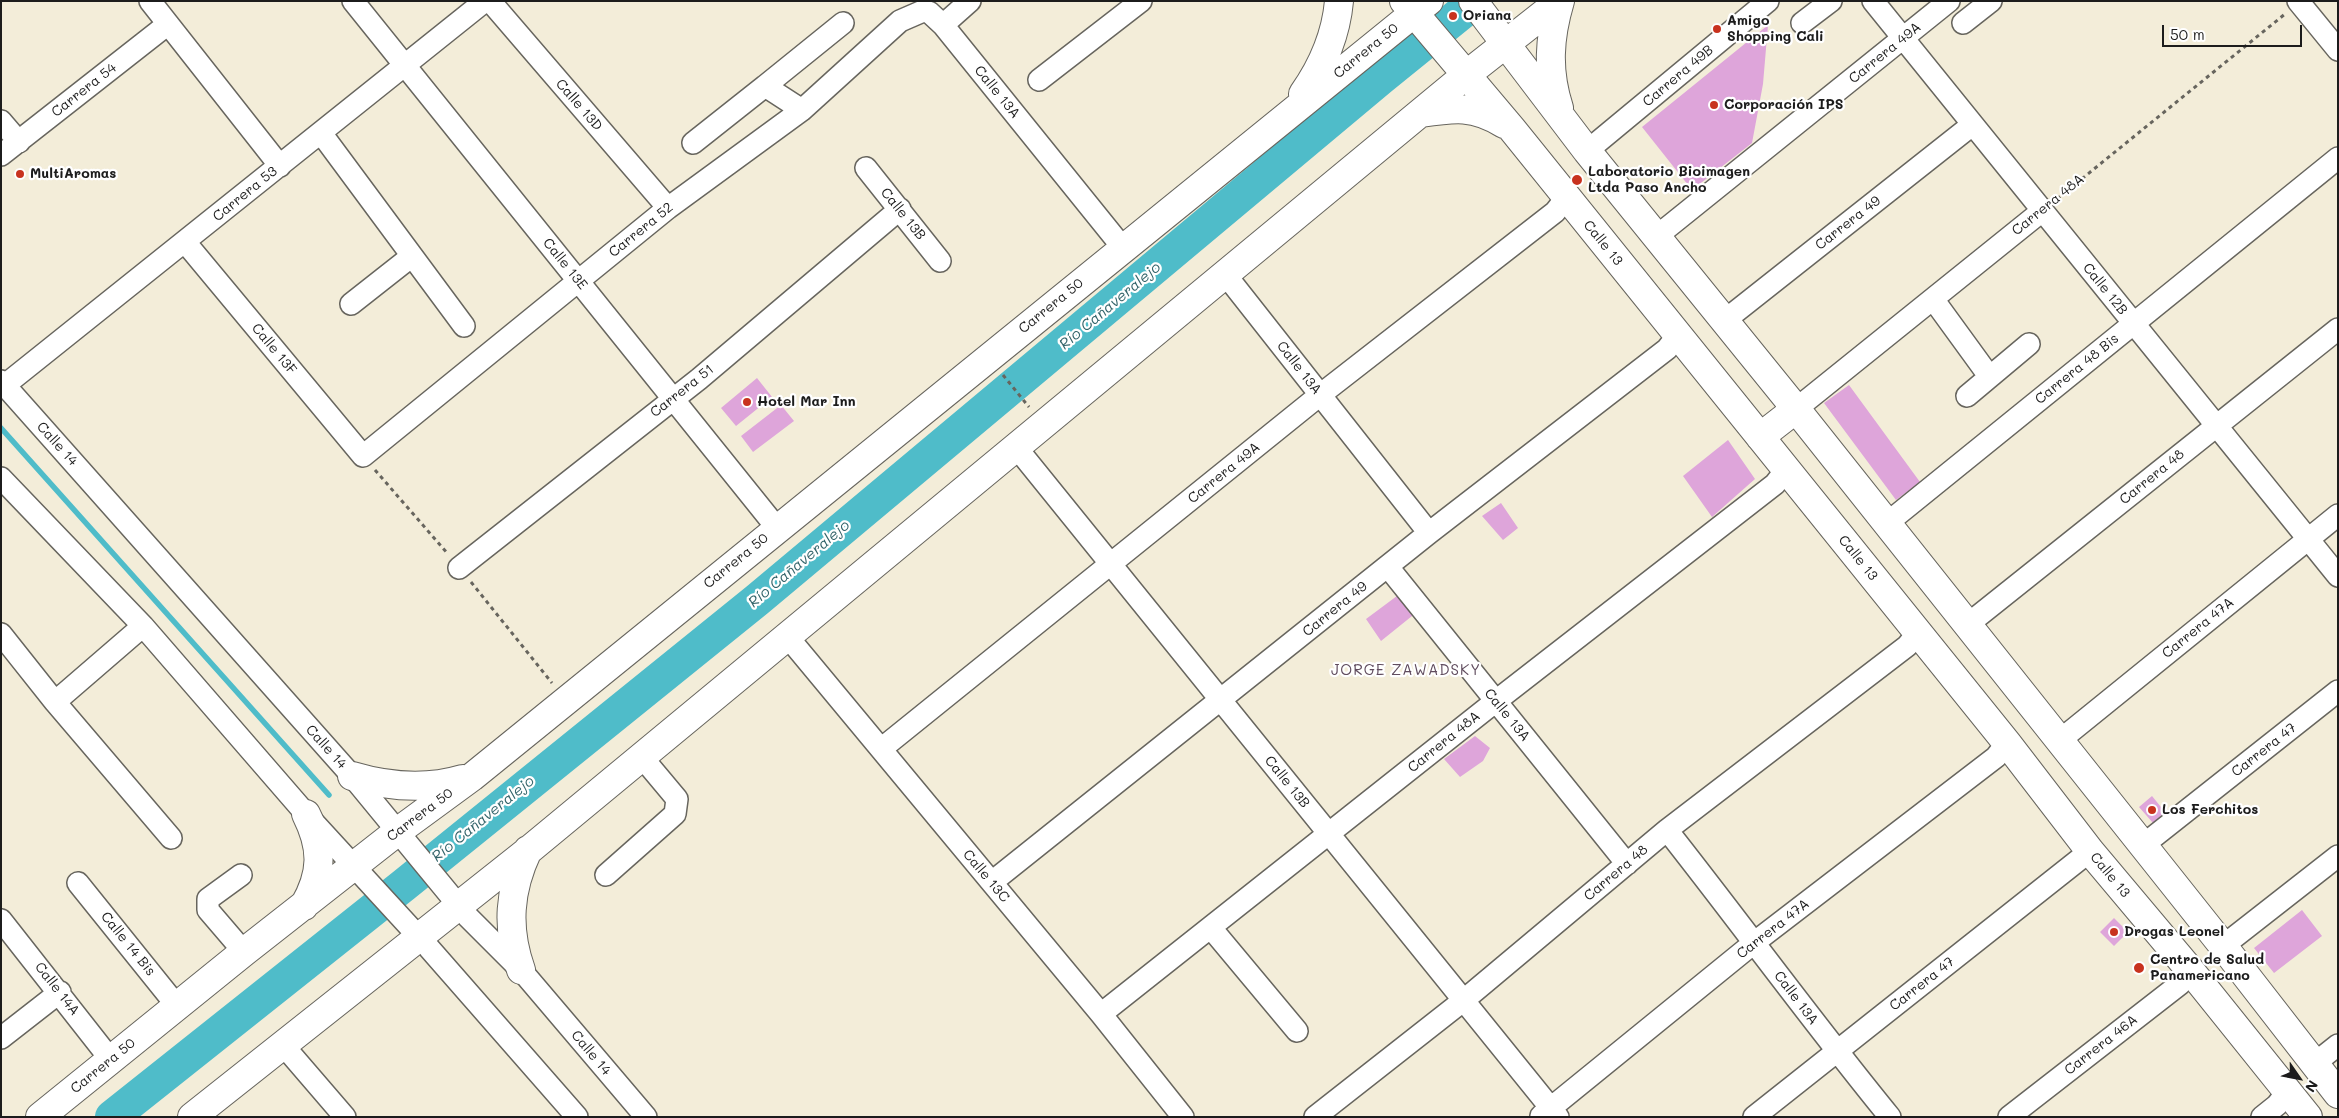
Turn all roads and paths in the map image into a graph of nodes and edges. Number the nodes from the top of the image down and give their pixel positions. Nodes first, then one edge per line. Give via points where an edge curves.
1 (150, 1) edge
2 (353, 1) edge
3 (485, 1) edge
4 (490, 1) edge
5 (970, 1) edge
6 (1141, 1) edge
7 (1339, 1) edge
8 (1473, 1) edge
9 (1560, 1) edge
10 (1768, 1) edge
11 (1831, 1) edge
12 (1873, 1) edge
13 (1949, 1) edge
14 (1991, 1) edge
15 (2299, 2) edge
16 (1417, 10) edge
17 (923, 11) joint
18 (843, 23) dead end
19 (1802, 23) dead end
20 (1963, 23) dead end
21 (168, 24) junction
22 (943, 25) junction
23 (1501, 38) junction
24 (1903, 39) junction
25 (2338, 50) edge
26 (404, 66) junction
27 (1461, 69) junction
28 (1039, 80) dead end
29 (765, 86) junction
30 (802, 110) junction
31 (1420, 113) junction
32 (1288, 114) junction
33 (1561, 117) junction
34 (1, 121) edge
35 (1972, 125) junction
36 (1512, 129) junction
37 (320, 133) junction
38 (19, 142) junction
39 (694, 143) dead end
40 (1587, 151) junction
41 (1, 156) edge
42 (2338, 158) edge
43 (280, 166) junction
44 (866, 168) dead end
45 (1566, 197) junction
46 (668, 208) junction
47 (900, 209) junction
48 (2042, 211) junction
49 (1657, 236) junction
50 (185, 242) junction
51 (1123, 248) junction
52 (412, 256) junction
53 (940, 261) dead end
54 (1225, 274) junction
55 (578, 281) junction
56 (1933, 299) junction
57 (351, 304) dead end
58 (1724, 321) junction
59 (2133, 324) junction
60 (464, 326) dead end
61 (2338, 329) edge
62 (1678, 335) junction
63 (2029, 344) dead end
64 (1001, 373) dead end
65 (1989, 376) junction
66 (3, 383) edge
67 (1018, 394) dead end
68 (1320, 395) junction
69 (1967, 396) dead end
70 (674, 399) junction
71 (1796, 409) junction
72 (2216, 426) junction
73 (1760, 437) junction
74 (1016, 447) junction
75 (363, 456) joint
76 (1786, 470) junction
77 (1, 478) edge
78 (2338, 516) edge
79 (1886, 524) junction
80 (777, 528) junction
81 (1429, 533) junction
82 (2308, 540) junction
83 (1111, 564) junction
84 (1388, 567) junction
85 (460, 568) dead end
86 (2338, 576) edge
87 (1967, 625) junction
88 (143, 626) junction
89 (1918, 632) junction
90 (1, 634) edge
91 (787, 636) junction
92 (2338, 691) edge
93 (1221, 700) junction
94 (1496, 701) junction
95 (55, 702) junction
96 (2059, 741) junction
97 (2007, 743) junction
98 (881, 749) junction
99 (641, 756) junction
100 (352, 776) junction
101 (472, 777) junction
102 (306, 814) junction
103 (1667, 830) junction
104 (1330, 834) junction
105 (401, 837) junction
106 (171, 838) dead end
107 (2142, 846) junction
108 (529, 850) junction
109 (2090, 851) junction
110 (2338, 856) edge
111 (1627, 864) junction
112 (359, 870) junction
113 (241, 875) dead end
114 (606, 875) dead end
115 (992, 882) junction
116 (78, 883) dead end
117 (455, 902) junction
118 (304, 906) junction
119 (1, 920) edge
120 (1210, 928) junction
121 (415, 933) junction
122 (1755, 942) junction
123 (2223, 946) junction
124 (244, 952) junction
125 (521, 970) junction
126 (2190, 970) junction
127 (60, 992) junction
128 (1464, 1000) junction
129 (177, 1006) junction
130 (1101, 1014) junction
131 (1297, 1031) dead end
132 (1, 1038) edge
133 (282, 1045) junction
134 (2338, 1045) edge
135 (1836, 1052) junction
136 (111, 1060) junction
137 (2314, 1064) junction
138 (2288, 1091) junction
139 (2338, 1094) edge
140 (1550, 1114) edge
141 (40, 1117) edge
142 (192, 1117) edge
143 (345, 1117) edge
144 (577, 1117) edge
145 (646, 1117) edge
146 (1183, 1117) edge
147 (1315, 1117) edge
148 (1754, 1117) edge
149 (1890, 1117) edge
150 (2009, 1117) edge
151 (2262, 1117) edge
152 (2308, 1117) edge

1 - 21 street
2 - 26 street, Calle 13E
3 - 26 street, Carrera 53
4 - 46 street, Calle 13D
5 - 22 street
6 - 28 street
7 - 32 main road via 1321,65
8 - 23 main road
9 - 23 main road
9 - 33 main road via 1550,59
10 - 40 street, Carrera 49B
11 - 19 street
12 - 24 street, Calle 12B
13 - 24 street, Carrera 49A
14 - 20 street
15 - 25 street
15 - 48 path, Carrera 48A
16 - 27 main road, Calle 13
16 - 32 main road, Carrera 50
17 - 22 street, Calle 13A via 929,12
17 - 30 street, Carrera 52 via 900,21
18 - 29 street
21 - 38 street, Carrera 54
21 - 43 street
22 - 51 street, Calle 13A
23 - 27 main road
23 - 33 main road
24 - 35 street, Calle 12B
24 - 49 street, Carrera 49A
26 - 37 street, Carrera 53
26 - 55 street, Calle 13E
27 - 31 main road
27 - 36 main road, Calle 13
29 - 30 street
29 - 39 street
30 - 46 street, Carrera 52
31 - 36 main road via 1447,108 1473,110
31 - 54 main road
32 - 51 main road, Carrera 50
33 - 40 main road
34 - 38 street
35 - 48 street, Calle 12B
35 - 58 street, Carrera 49
36 - 45 main road, Calle 13
37 - 43 street, Carrera 53
37 - 52 street
38 - 41 street, Carrera 54
40 - 49 main road
42 - 59 street, Carrera 48 Bis
43 - 50 street, Carrera 53
44 - 47 street, Calle 13B
45 - 62 main road, Calle 13
45 - 68 street, Carrera 49A via 1555,212
46 - 55 street, Carrera 52
47 - 53 street, Calle 13B
47 - 70 street, Carrera 51
48 - 56 street, Carrera 48A
48 - 59 street, Calle 12B
49 - 58 main road
50 - 66 street, Carrera 53
50 - 75 street, Calle 13F
51 - 80 main road, Carrera 50
52 - 57 street
52 - 60 street
54 - 68 street, Calle 13A
54 - 74 main road
55 - 70 street, Calle 13E
55 - 75 street, Carrera 52
56 - 65 street
56 - 71 street, Carrera 48A
58 - 71 main road
59 - 72 street, Calle 12B
59 - 79 street, Carrera 48 Bis
61 - 72 street, Carrera 48
62 - 73 main road, Calle 13
62 - 81 street, Carrera 49 via 1667,349
63 - 65 street
64 - 67 path
65 - 69 street
66 - 100 street, Calle 14
68 - 81 street, Calle 13A
68 - 83 street, Carrera 49A
70 - 80 street, Calle 13E
70 - 85 street, Carrera 51
71 - 73 main road
71 - 79 main road
72 - 82 street, Calle 12B
72 - 87 street, Carrera 48
73 - 76 main road, Calle 13
74 - 83 street, Calle 13B
74 - 91 main road
76 - 89 main road, Calle 13
76 - 94 street, Carrera 48A via 1776,484
77 - 88 street
78 - 82 street, Carrera 47A
79 - 87 main road
80 - 101 main road, Carrera 50
81 - 84 street, Carrera 49
82 - 86 street, Calle 12B
82 - 96 street, Carrera 47A
83 - 93 street, Calle 13B
83 - 98 street, Carrera 49A
84 - 93 street, Carrera 49
84 - 94 street, Calle 13A
87 - 96 main road
88 - 95 street
88 - 102 street
89 - 97 main road, Calle 13
89 - 103 street, Carrera 48 via 1907,646
90 - 95 street
91 - 98 street, Calle 13C
91 - 99 main road
92 - 107 street, Carrera 47
93 - 104 street, Calle 13B
93 - 115 street, Carrera 49
94 - 104 street, Carrera 48A
94 - 111 street, Calle 13A
95 - 106 street
96 - 107 main road
97 - 109 main road, Calle 13
97 - 122 street, Carrera 47A via 1996,757
98 - 115 street, Calle 13C
99 - 108 main road
99 - 114 street via 677,799 675,814
100 - 101 main road via 404,786
100 - 105 street, Calle 14
101 - 105 main road, Carrera 50
102 - 112 street
102 - 118 main road via 316,832 319,862
103 - 111 street, Carrera 48
103 - 122 street, Calle 13A
104 - 120 street, Carrera 48A
104 - 128 street, Calle 13B
105 - 112 main road, Carrera 50
105 - 117 street, Calle 14
107 - 123 main road
108 - 117 main road
108 - 125 main road via 517,878 511,907 513,943
109 - 126 main road, Calle 13
109 - 135 street, Carrera 47
110 - 123 street
111 - 128 street, Carrera 48
112 - 118 main road, Carrera 50
112 - 121 street
113 - 124 street via 208,899 208,910
115 - 130 street, Calle 13C
116 - 129 street, Calle 14 Bis
117 - 121 main road
117 - 125 street, Calle 14
118 - 124 main road, Carrera 50
119 - 127 street, Calle 14A
120 - 130 street, Carrera 48A
120 - 131 street
121 - 133 main road
121 - 144 street
122 - 135 street, Calle 13A
122 - 140 street, Carrera 47A
123 - 137 main road
124 - 129 main road, Carrera 50
125 - 145 street, Calle 14
126 - 138 main road, Calle 13
126 - 150 street, Carrera 46A via 2180,984
127 - 132 street
127 - 136 street, Calle 14A
128 - 140 street, Calle 13B
128 - 147 street, Carrera 48
129 - 136 main road, Carrera 50
130 - 146 street, Calle 13C
133 - 142 main road
133 - 143 street
134 - 137 street
135 - 148 street, Carrera 47
135 - 149 street, Calle 13A
136 - 141 main road, Carrera 50
137 - 139 main road
138 - 151 street via 2278,1105
138 - 152 main road, Calle 13

